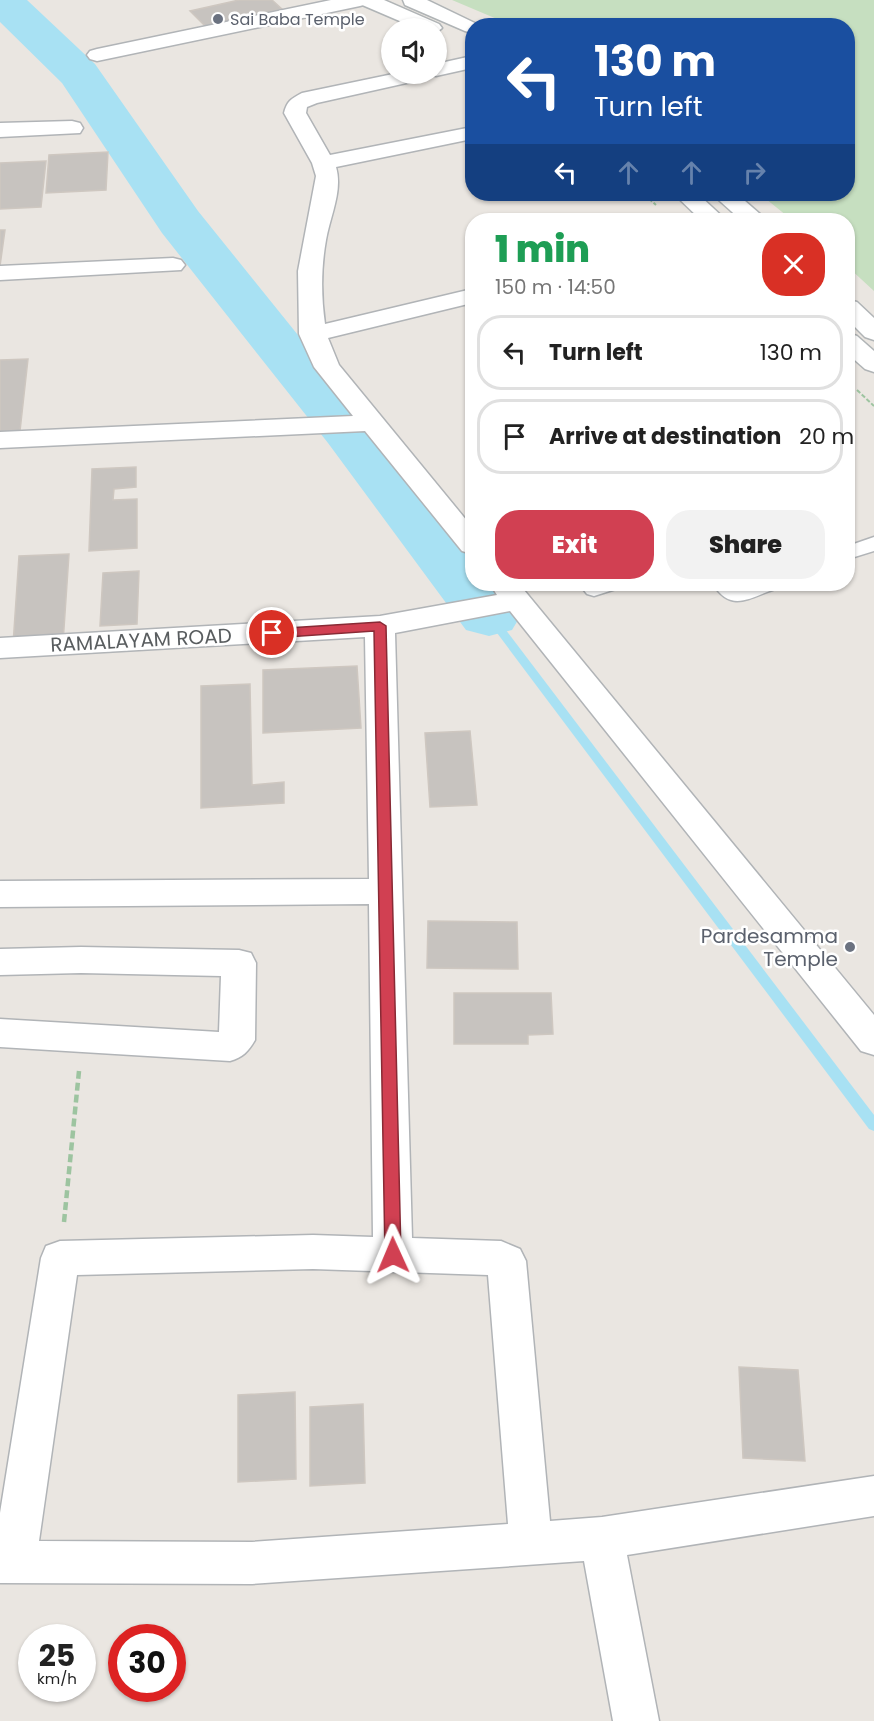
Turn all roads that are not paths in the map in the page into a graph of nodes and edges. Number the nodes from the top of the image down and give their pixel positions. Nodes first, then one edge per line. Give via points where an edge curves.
1 (360, 0) edge
2 (368, 0) edge
3 (411, 0) edge
4 (409, 18) edge
5 (465, 24) edge
6 (447, 36) edge
7 (465, 44) edge
8 (97, 55) dead end
9 (465, 64) edge
10 (447, 68) edge
11 (381, 83) edge
12 (72, 128) dead end
13 (0, 130) edge
14 (465, 134) edge
15 (323, 163) junction
16 (693, 201) edge
17 (732, 201) edge
18 (706, 213) edge
19 (746, 213) edge
20 (173, 265) dead end
21 (0, 273) edge
22 (465, 298) edge
23 (855, 314) edge
24 (874, 332) edge
25 (312, 334) junction
26 (855, 346) edge
27 (874, 364) edge
28 (373, 423) junction
29 (0, 440) edge
30 (465, 536) edge
31 (874, 544) edge
32 (855, 551) edge
33 (730, 591) edge
34 (749, 591) edge
35 (497, 600) edge
36 (380, 626) junction
37 (0, 648) edge
38 (386, 891) junction
39 (0, 894) edge
40 (0, 962) edge
41 (0, 1033) edge
42 (874, 1041) edge
43 (393, 1255) junction
44 (874, 1496) edge
45 (602, 1538) junction
46 (531, 1544) junction
47 (7, 1562) edge
48 (636, 1721) edge

1 - 8 street
2 - 4 street
3 - 5 street
6 - 7 street
9 - 10 street
11 - 15 street via 297,104 295,113
12 - 13 street
14 - 15 street
15 - 25 street via 327,186 311,263
16 - 18 street
17 - 19 street
20 - 21 street
22 - 25 street
23 - 24 street
25 - 28 street via 327,367
26 - 27 street
28 - 29 street
28 - 30 street
31 - 32 lane
33 - 34 lane via 735,596
35 - 36 street, RAMALAYAM ROAD
35 - 42 street
36 - 37 street, RAMALAYAM ROAD
36 - 38 street
38 - 39 street
38 - 43 street
40 - 41 street via 239,963 237,1040 230,1047
43 - 46 street via 506,1261
43 - 47 street via 313,1252 60,1258
44 - 45 street
45 - 46 street
45 - 48 street
46 - 47 street via 252,1563

